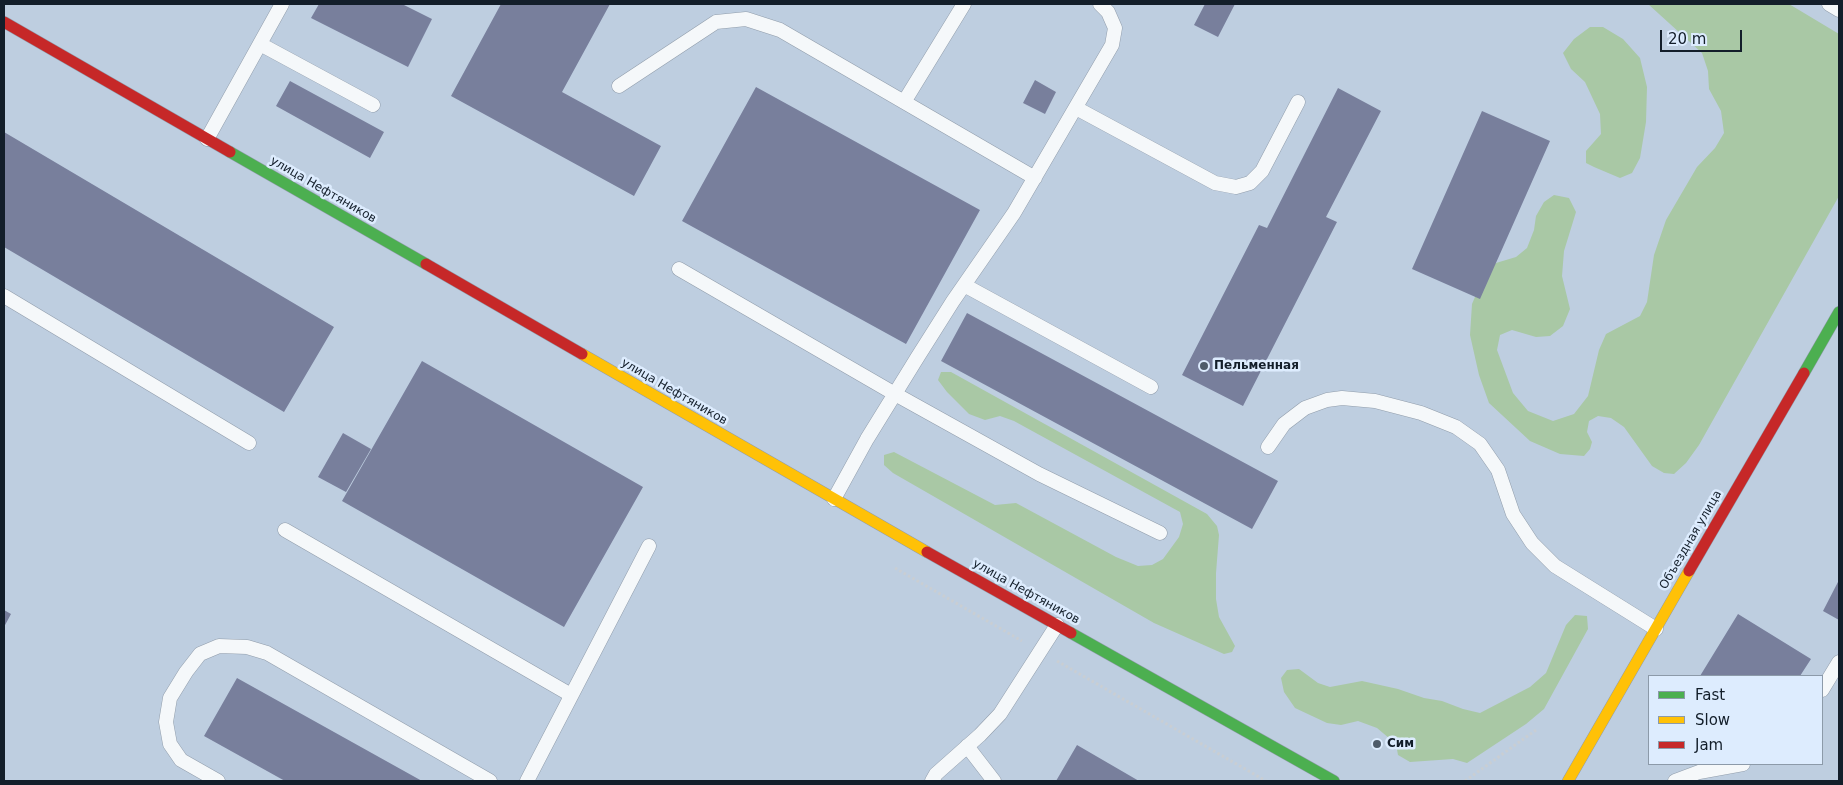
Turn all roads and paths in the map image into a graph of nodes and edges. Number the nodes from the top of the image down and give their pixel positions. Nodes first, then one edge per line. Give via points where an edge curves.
1 (282, 4) edge
2 (964, 4) edge
3 (1100, 4) edge
4 (1829, 4) edge
5 (1839, 10) edge
6 (4, 22) edge
7 (260, 44) junction
8 (619, 86) dead end
9 (904, 102) junction
10 (1298, 102) dead end
11 (374, 105) dead end
12 (1076, 108) junction
13 (207, 139) junction
14 (1035, 178) junction
15 (679, 269) dead end
16 (964, 285) junction
17 (4, 296) edge
18 (1839, 312) edge
19 (1151, 387) dead end
20 (895, 394) junction
21 (249, 443) dead end
22 (1268, 447) dead end
23 (834, 499) junction
24 (285, 530) dead end
25 (1160, 533) dead end
26 (649, 546) dead end
27 (1057, 625) junction
28 (1656, 629) junction
29 (1839, 662) edge
30 (1823, 688) edge
31 (571, 696) junction
32 (1536, 730) dead end
33 (967, 746) junction
34 (1738, 765) edge
35 (218, 781) edge
36 (490, 781) edge
37 (526, 781) edge
38 (932, 781) edge
39 (994, 781) edge
40 (1334, 781) edge
41 (1465, 781) edge
42 (1568, 781) edge
43 (1675, 781) edge

1 - 7 lane
2 - 9 lane
3 - 12 lane via 1108,12 1115,28 1112,45
4 - 5 lane
6 - 13 street, улица Нефтяников
7 - 11 lane
7 - 13 lane
8 - 9 lane via 716,22 746,18 780,30
9 - 14 lane
10 - 12 lane via 1262,171 1250,183 1236,187 1215,183
12 - 14 lane
13 - 23 street, улица Нефтяников
14 - 16 lane
15 - 20 lane
16 - 19 lane
16 - 20 lane
17 - 21 lane
18 - 28 street, Объездная улица
20 - 23 lane
20 - 25 lane via 1039,474
22 - 28 lane via 1284,424 1304,408 1342,398 1375,401 1421,413 1456,427 1480,444 1498,470 1513,514 1532,544 1555,566
23 - 27 street, улица Нефтяников
24 - 31 lane
26 - 31 lane
27 - 33 lane via 1000,714
27 - 40 street, улица Нефтяников
28 - 42 street, Объездная улица
29 - 30 lane
31 - 37 lane
32 - 41 path
33 - 38 lane
33 - 39 lane
34 - 43 lane via 1699,772
35 - 36 lane via 181,760 170,744 166,722 170,698 186,672 200,654 219,646 247,647 267,654

